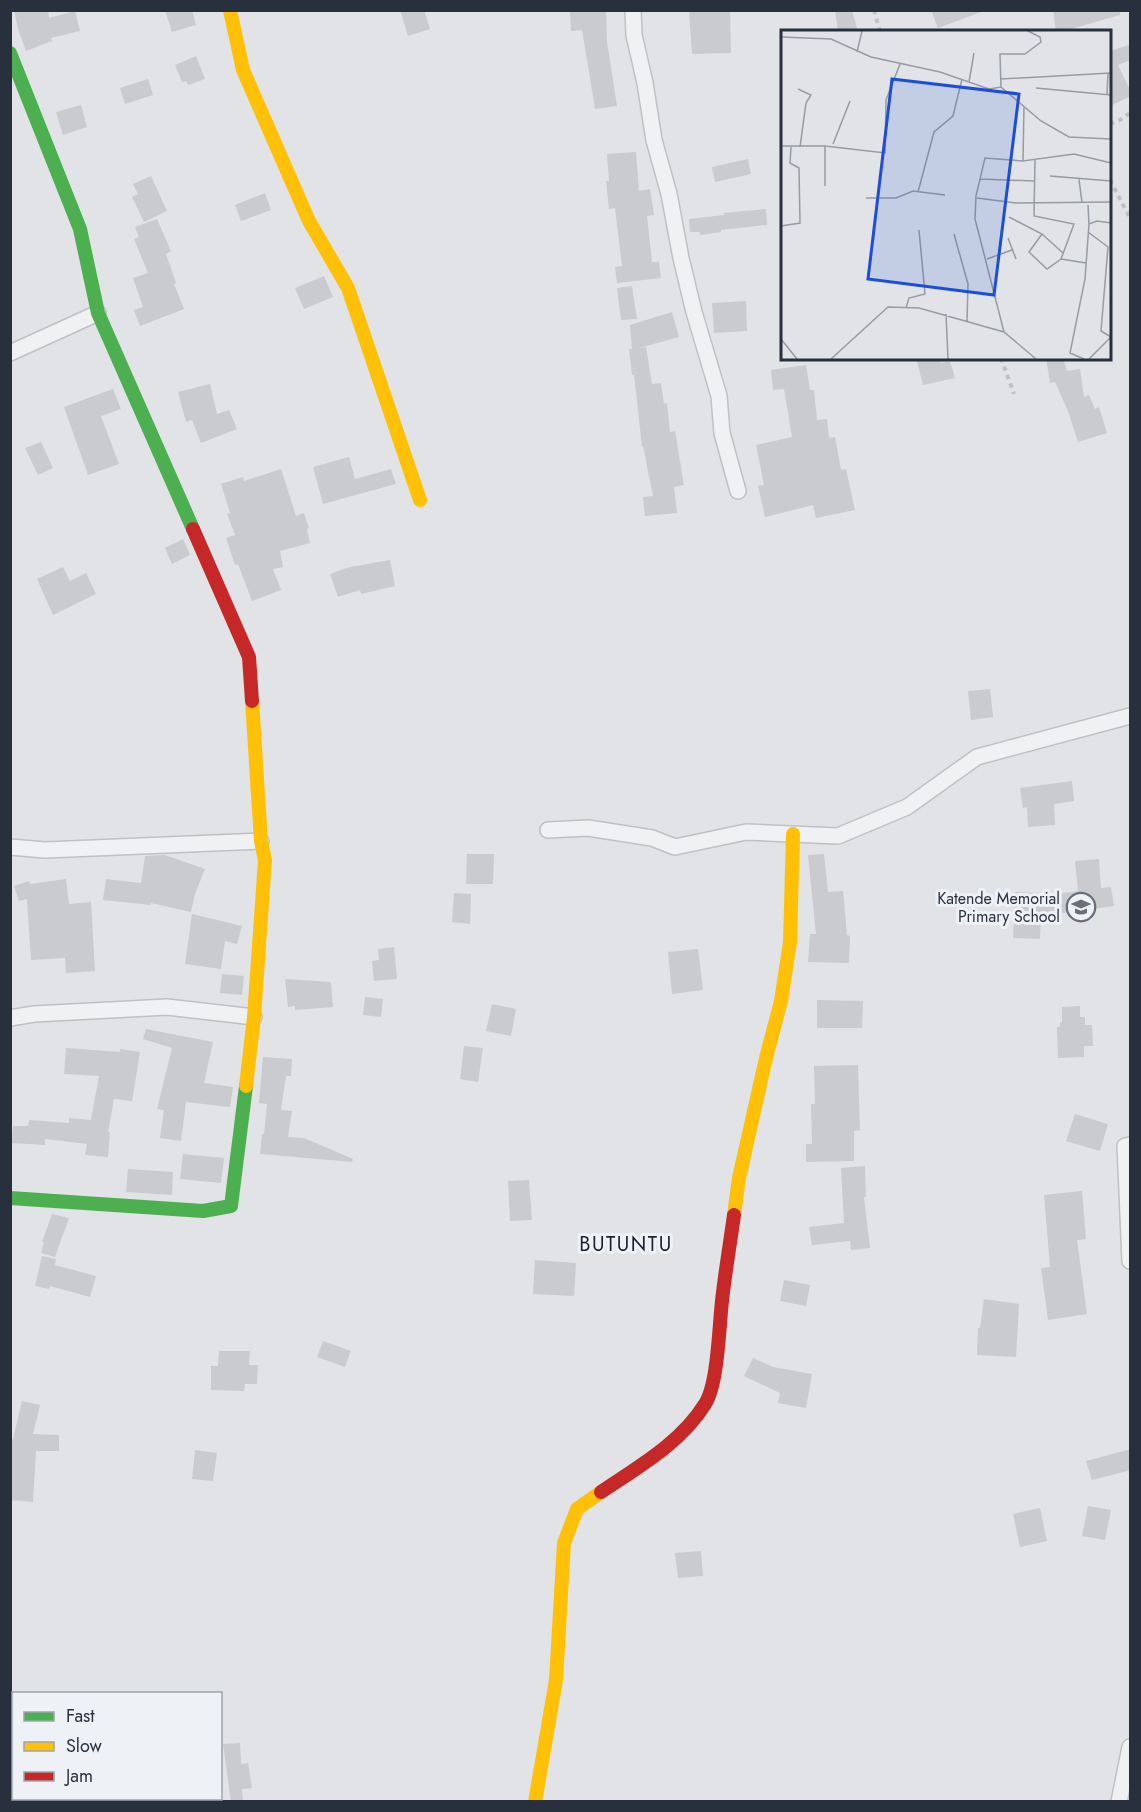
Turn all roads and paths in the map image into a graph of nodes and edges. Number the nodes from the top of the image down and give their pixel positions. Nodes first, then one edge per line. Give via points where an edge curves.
1 (230, 10) edge
2 (633, 10) edge
3 (874, 10) edge
4 (879, 30) edge
5 (10, 53) edge
6 (1131, 113) edge
7 (1111, 124) edge
8 (1111, 182) edge
9 (1131, 218) edge
10 (98, 313) junction
11 (10, 353) edge
12 (1002, 360) edge
13 (1014, 394) dead end
14 (738, 491) dead end
15 (420, 500) dead end
16 (1131, 717) edge
17 (548, 830) dead end
18 (793, 834) junction
19 (261, 841) junction
20 (10, 847) edge
21 (254, 1017) junction
22 (10, 1018) edge
23 (1131, 1145) edge
24 (10, 1198) edge
25 (1131, 1261) edge
26 (1131, 1747) edge
27 (535, 1802) edge
28 (1119, 1802) edge

1 - 15 street via 243,70 309,221 348,288
2 - 14 street via 654,140 694,312 719,396 722,434
3 - 4 path
5 - 10 street via 80,229
6 - 7 path
8 - 9 path
10 - 11 street
10 - 19 street via 249,657
12 - 13 path
16 - 18 street via 977,757 907,807 838,836
17 - 18 street via 588,828 652,838 675,847 746,832
18 - 27 street via 790,942 781,1002 739,1178 713,1383 706,1403 684,1431 577,1509 564,1543 556,1680
19 - 20 street via 45,850
19 - 21 street via 265,860
21 - 22 street via 167,1007
21 - 24 street via 231,1206 203,1211
23 - 25 street via 1125,1146
26 - 28 street

